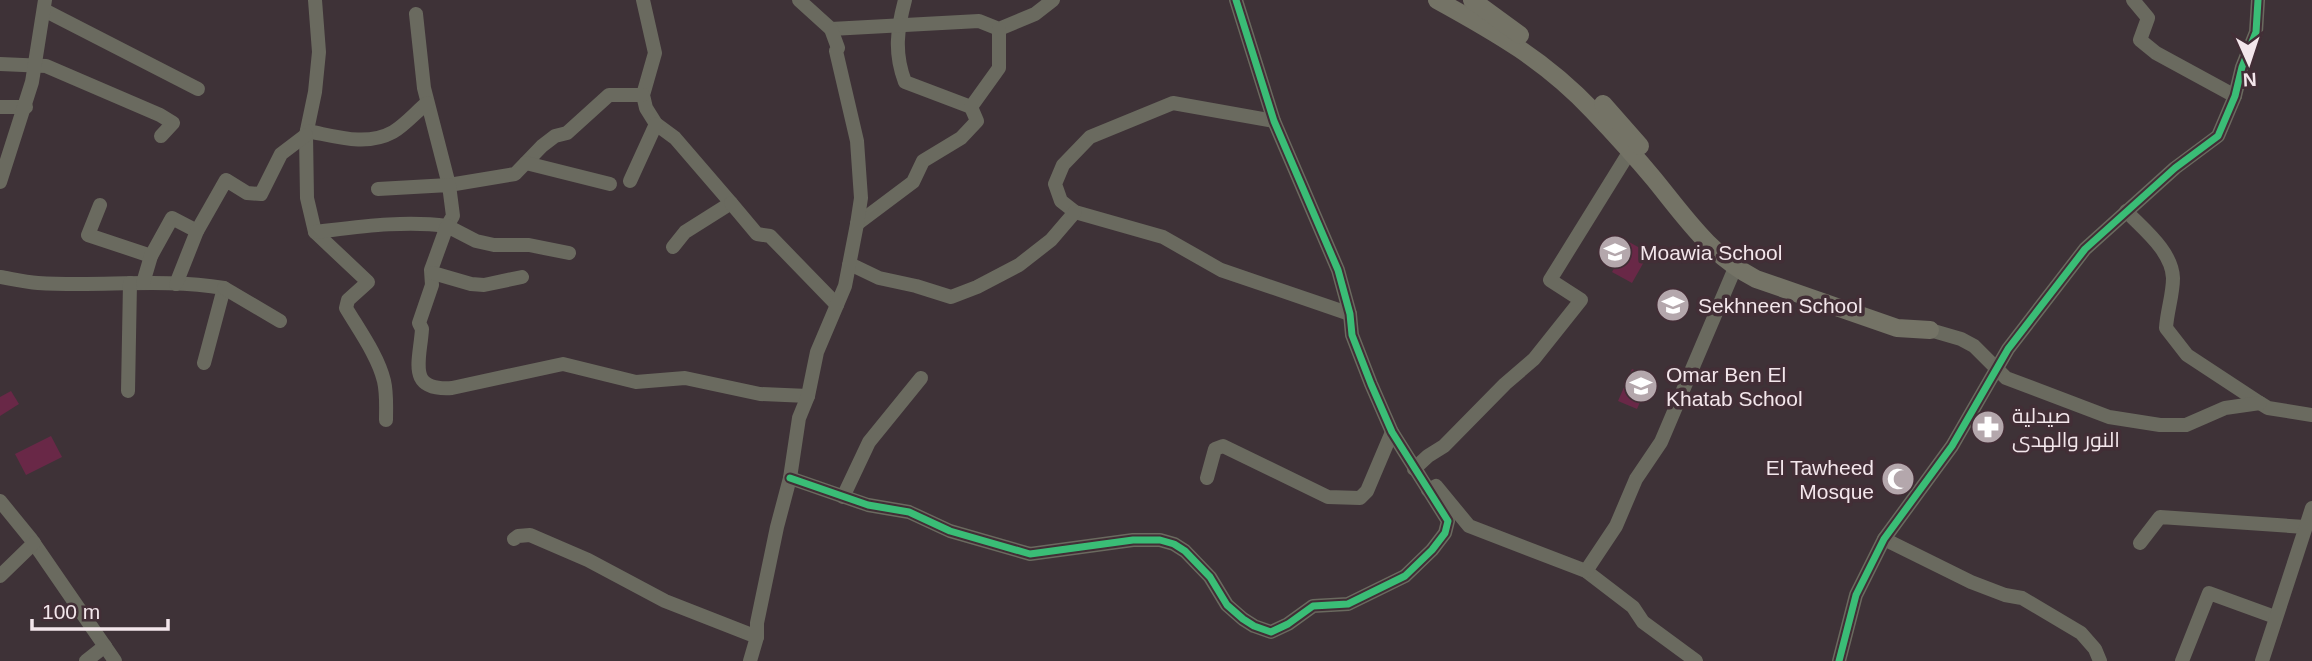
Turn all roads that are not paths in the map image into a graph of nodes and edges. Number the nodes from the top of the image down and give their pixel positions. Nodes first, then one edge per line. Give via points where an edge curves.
1 (315, 0) edge
2 (643, 0) edge
3 (799, 0) edge
4 (905, 0) edge
5 (1053, 0) edge
6 (1236, 0) edge
7 (1437, 0) edge
8 (1472, 0) edge
9 (2133, 0) edge
10 (2258, 0) edge
11 (44, 5) edge
12 (416, 13) dead end
13 (898, 25) junction
14 (831, 29) junction
15 (999, 29) junction
16 (0, 65) edge
17 (36, 65) junction
18 (198, 89) dead end
19 (643, 95) junction
20 (2235, 96) junction
21 (427, 103) junction
22 (0, 107) edge
23 (26, 107) junction
24 (971, 107) junction
25 (1274, 121) junction
26 (656, 124) junction
27 (307, 133) junction
28 (161, 136) dead end
29 (1630, 151) junction
30 (526, 163) junction
31 (630, 181) dead end
32 (0, 182) edge
33 (610, 184) dead end
34 (449, 185) junction
35 (378, 189) dead end
36 (731, 203) junction
37 (100, 205) dead end
38 (2126, 211) junction
39 (1075, 212) junction
40 (857, 223) junction
41 (447, 226) junction
42 (197, 231) junction
43 (315, 232) junction
44 (673, 247) dead end
45 (569, 253) dead end
46 (151, 256) junction
47 (849, 265) junction
48 (1735, 268) junction
49 (433, 273) junction
50 (0, 276) edge
51 (522, 277) dead end
52 (136, 283) junction
53 (176, 284) junction
54 (223, 288) junction
55 (837, 305) junction
56 (1350, 314) junction
57 (280, 321) dead end
58 (1930, 330) junction
59 (204, 363) dead end
60 (1996, 370) junction
61 (921, 378) dead end
62 (128, 391) dead end
63 (808, 396) junction
64 (2260, 403) junction
65 (2312, 415) edge
66 (386, 420) dead end
67 (1392, 432) junction
68 (1414, 469) junction
69 (790, 478) junction
70 (1207, 478) dead end
71 (1428, 490) junction
72 (843, 497) junction
73 (0, 501) edge
74 (2312, 508) edge
75 (2305, 527) junction
76 (514, 539) dead end
77 (1884, 539) junction
78 (34, 543) junction
79 (2140, 543) dead end
80 (1586, 571) junction
81 (0, 576) edge
82 (2275, 617) junction
83 (757, 637) junction
84 (105, 646) junction
85 (86, 661) edge
86 (116, 661) edge
87 (750, 661) edge
88 (1696, 661) edge
89 (1839, 661) edge
90 (2100, 661) edge
91 (2182, 661) edge
92 (2262, 661) edge

1 - 27 street via 319,52
2 - 19 street via 655,53
3 - 14 street
4 - 13 street
5 - 15 street via 1035,14
6 - 25 street
7 - 29 main road via 1503,36 1553,73
8 - 58 main road via 1583,84 1624,125 1710,231 1739,258
9 - 20 street via 2148,18 2140,40
10 - 20 street via 2256,32
11 - 17 street
11 - 18 street
12 - 21 street
13 - 14 street
13 - 15 street via 979,21
13 - 24 street via 898,63 905,82
14 - 40 street via 857,141 861,198
15 - 24 street via 999,68
16 - 17 street
17 - 23 street
17 - 28 street via 173,123
19 - 26 street
19 - 30 street via 608,95
20 - 38 street via 2218,136
21 - 27 street via 395,131 379,138
21 - 34 street
22 - 23 street
23 - 32 street
24 - 40 street via 977,121 961,138 923,161 914,182
25 - 39 street via 1173,103 1090,137 1063,165 1055,184 1061,201
25 - 56 street via 1338,270
26 - 31 street
26 - 36 street via 675,138
27 - 42 street via 281,154 261,194 247,193 226,180
27 - 43 street via 307,198
29 - 48 main road via 1702,239
29 - 68 street via 1550,280 1581,300 1534,359
30 - 33 street
30 - 34 street via 515,174
34 - 35 street
34 - 41 street via 453,216
36 - 44 street via 685,232
36 - 55 street via 757,234 770,236
37 - 46 street via 88,235
38 - 60 street via 2076,259
38 - 64 street via 2155,242 2171,268 2166,328 2175,341 2186,355
39 - 47 street via 1049,241 1019,264 951,297
39 - 56 street via 1163,237 1221,270
40 - 47 street
41 - 43 street via 375,225
41 - 45 street via 494,245 529,245
41 - 49 street
42 - 46 street via 172,218
42 - 53 street
43 - 66 street via 368,282 348,300 346,308 384,378
46 - 52 street
47 - 55 street
48 - 58 main road via 1897,328
48 - 80 street via 1661,442
49 - 51 street via 484,285
49 - 63 street via 419,323 419,361 424,384 435,389 563,364 636,382 685,378 761,394
50 - 52 street via 36,283
52 - 53 street
52 - 62 street
53 - 54 street
54 - 57 street
54 - 59 street
55 - 63 street via 817,352
56 - 67 street via 1352,335
58 - 60 street via 1974,346
60 - 64 street via 2023,386 2109,417 2151,424 2186,425 2225,408
60 - 77 street via 1952,446
61 - 72 street via 869,442
63 - 69 street via 799,418
64 - 65 street
67 - 68 street
67 - 70 street via 1360,498 1328,497 1223,446 1215,449
68 - 71 street
69 - 72 street
69 - 83 street via 776,527
71 - 72 street via 1448,521 1445,533 1420,564 1348,604 1313,606 1271,632 1242,619 1210,577 1174,544 1133,540 1030,554 950,531 909,512
71 - 80 street via 1436,486 1469,526
73 - 78 street
74 - 75 street
75 - 79 street via 2160,517
75 - 82 street
76 - 83 street via 530,535 665,601
77 - 89 street via 1856,595
77 - 90 street via 1971,582 2022,598 2081,633
78 - 81 street
78 - 84 street
80 - 88 street
82 - 91 street via 2209,593
82 - 92 street
83 - 87 street
84 - 85 street
84 - 86 street

